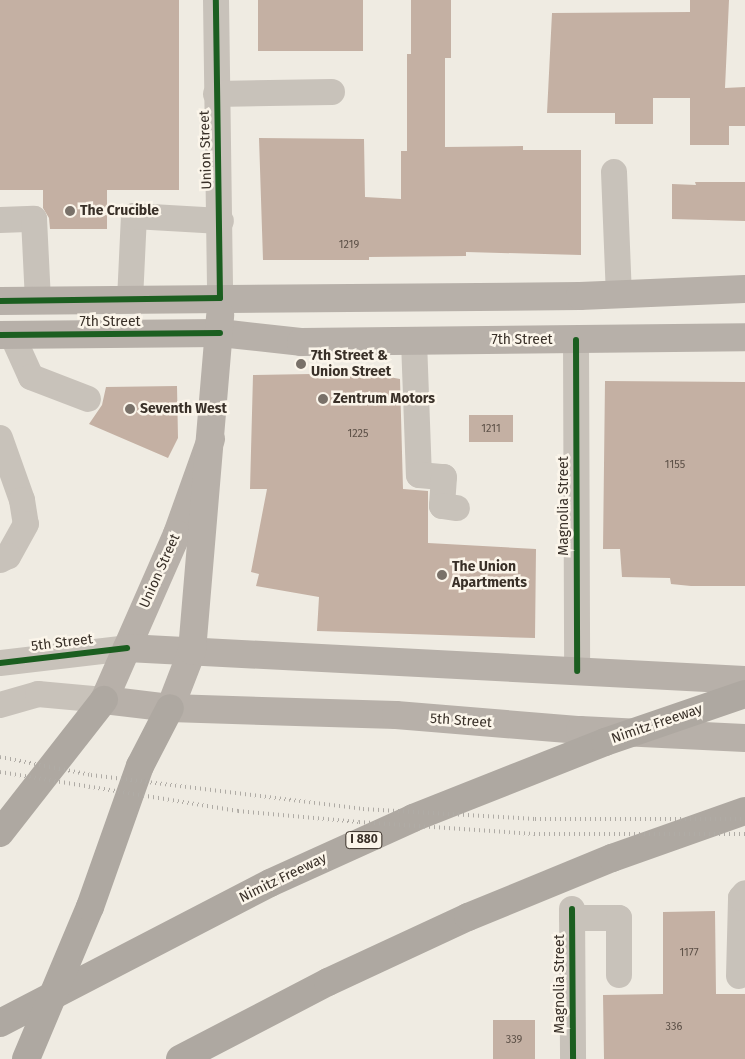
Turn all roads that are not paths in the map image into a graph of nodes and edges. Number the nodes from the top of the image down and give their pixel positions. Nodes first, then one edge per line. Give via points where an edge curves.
1 (216, 0) edge
2 (332, 92) dead end
3 (216, 94) junction
4 (614, 172) dead end
5 (0, 220) edge
6 (221, 221) junction
7 (745, 289) edge
8 (620, 295) junction
9 (220, 298) junction
10 (38, 300) junction
11 (130, 300) junction
12 (0, 301) edge
13 (220, 333) junction
14 (6, 335) edge
15 (745, 337) edge
16 (576, 340) junction
17 (414, 341) junction
18 (88, 399) dead end
19 (0, 438) edge
20 (211, 439) junction
21 (457, 508) dead end
22 (0, 560) edge
23 (127, 648) junction
24 (192, 651) junction
25 (0, 663) edge
26 (577, 671) junction
27 (745, 680) edge
28 (745, 694) edge
29 (104, 700) junction
30 (0, 706) edge
31 (170, 708) junction
32 (745, 738) edge
33 (745, 811) edge
34 (0, 833) edge
35 (745, 893) edge
36 (619, 975) dead end
37 (739, 976) dead end
38 (0, 1023) edge
39 (26, 1059) edge
40 (180, 1059) edge
41 (573, 1059) edge

1 - 3 street, Union Street
2 - 3 street
3 - 6 street, Union Street
4 - 8 street
5 - 10 street via 34,218
6 - 9 street, Union Street
6 - 11 street via 134,216
7 - 8 main road, 7th Street
8 - 9 main road, 7th Street
9 - 11 main road, 7th Street
9 - 13 main road, Union Street
10 - 11 main road, 7th Street
10 - 12 main road, 7th Street
13 - 14 main road, 7th Street
13 - 17 main road, 7th Street via 301,342
13 - 20 main road, Union Street
14 - 18 street via 30,376
15 - 16 main road, 7th Street
16 - 17 main road, 7th Street
16 - 26 street, Magnolia Street
17 - 21 street via 419,475 444,477 442,506
19 - 22 street via 22,500 26,524 8,556
20 - 23 main road, Union Street via 177,534
20 - 24 main road, Union Street
23 - 24 main road, 5th Street
23 - 25 street, 5th Street
23 - 29 main road, Union Street
24 - 26 main road, 5th Street
24 - 31 main road, Union Street
26 - 27 main road, 5th Street
28 - 38 highway, Nimitz Freeway / I 880 via 596,745 412,818 270,883
29 - 30 street, 5th Street via 38,694
29 - 31 main road, 5th Street
29 - 34 highway
31 - 32 main road, 5th Street via 396,716
31 - 39 highway via 140,766 59,985
33 - 40 highway via 612,858 468,917 328,982
35 - 37 street via 740,898
36 - 41 street, Magnolia Street via 619,918 572,914

